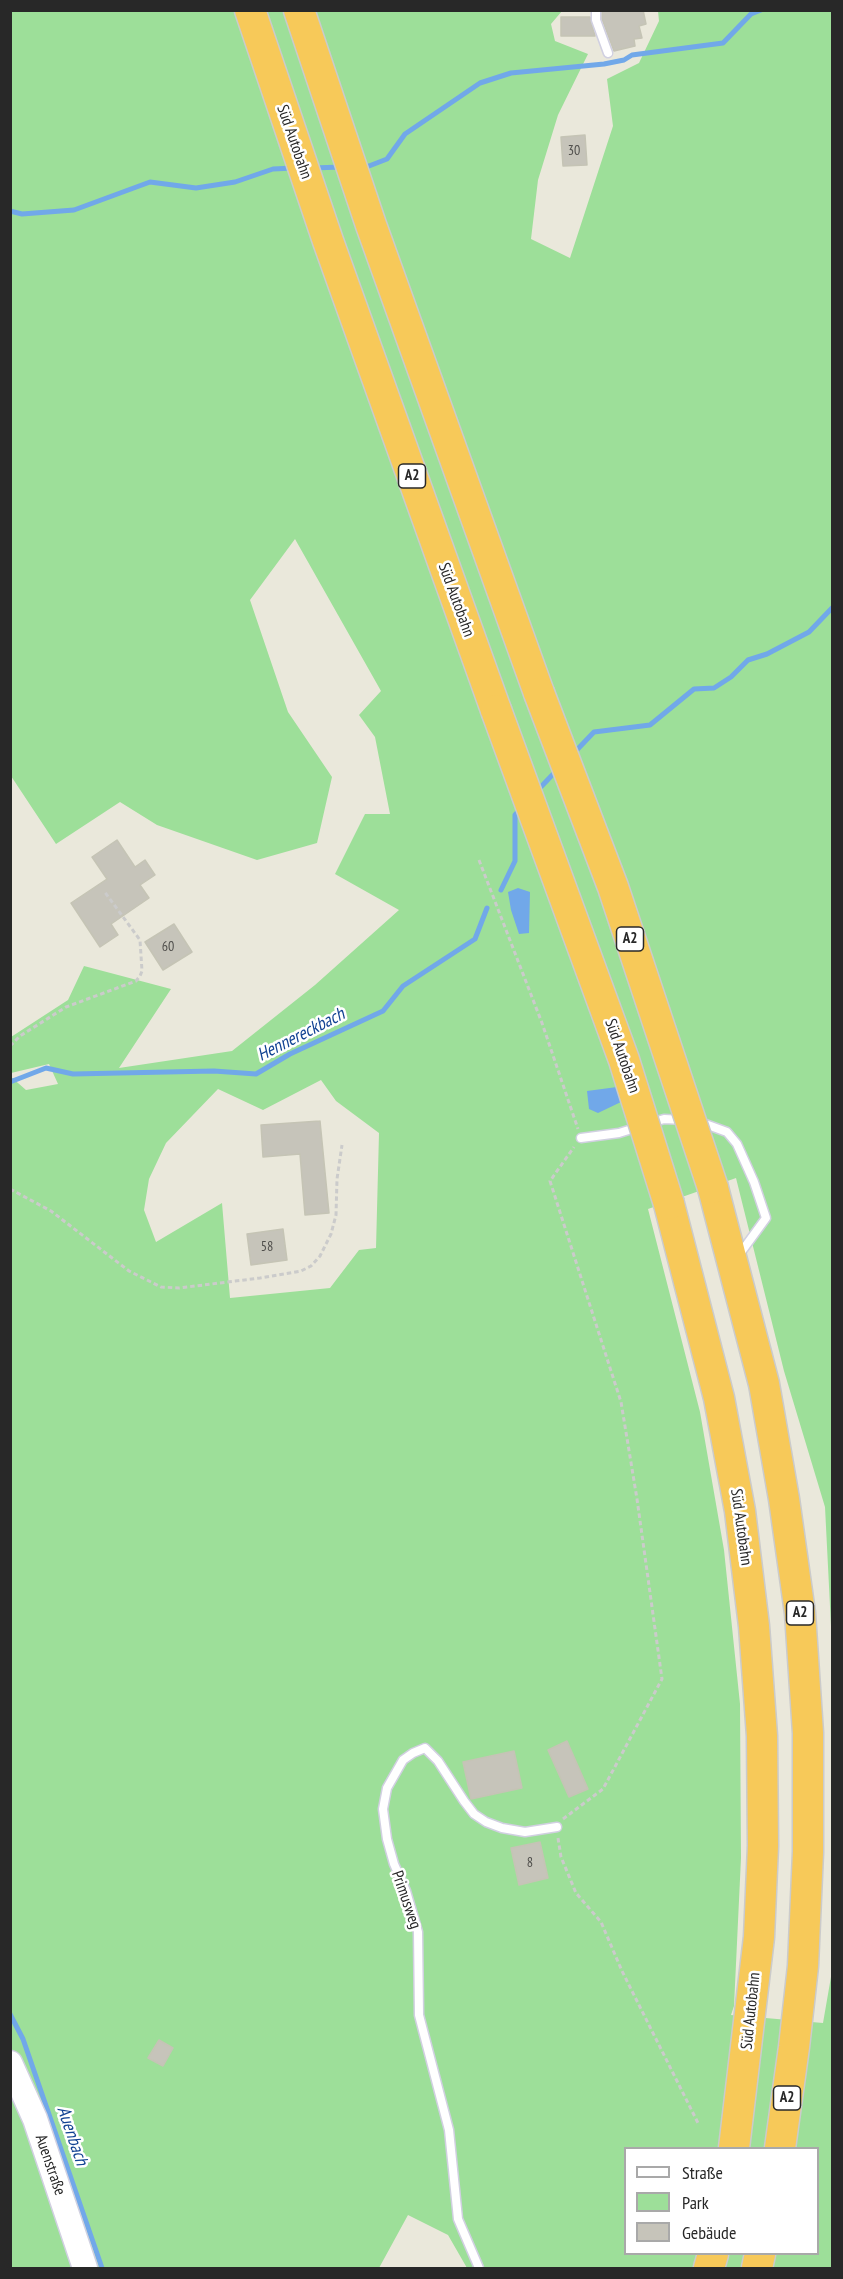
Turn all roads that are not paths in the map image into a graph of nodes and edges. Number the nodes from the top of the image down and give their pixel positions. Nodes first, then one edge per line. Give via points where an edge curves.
1 (250, 10) edge
2 (299, 10) edge
3 (596, 10) edge
4 (608, 53) dead end
5 (581, 1138) road end
6 (734, 1263) junction
7 (557, 1827) road end
8 (10, 2063) edge
9 (734, 2147) edge
10 (780, 2147) edge
11 (85, 2268) edge
12 (479, 2268) edge

1 - 9 highway, Süd Autobahn / A2, bridge via 328,241 624,1060 669,1204 719,1398 740,1512 762,1736 759,1936
2 - 6 highway, A2, bridge via 371,225 613,887
3 - 4 lane
5 - 6 lane via 620,1133 664,1119 699,1121 727,1132 746,1163 766,1218
6 - 10 highway, A2 via 764,1384 784,1498 800,1613 808,1733 803,1966
7 - 12 lane, Primusweg via 525,1832 486,1822 474,1814 438,1761 424,1748 403,1760 387,1788 383,1809 394,1864 418,1932 419,2015 450,2130 458,2219
8 - 11 street, Auenstraße via 35,2119

